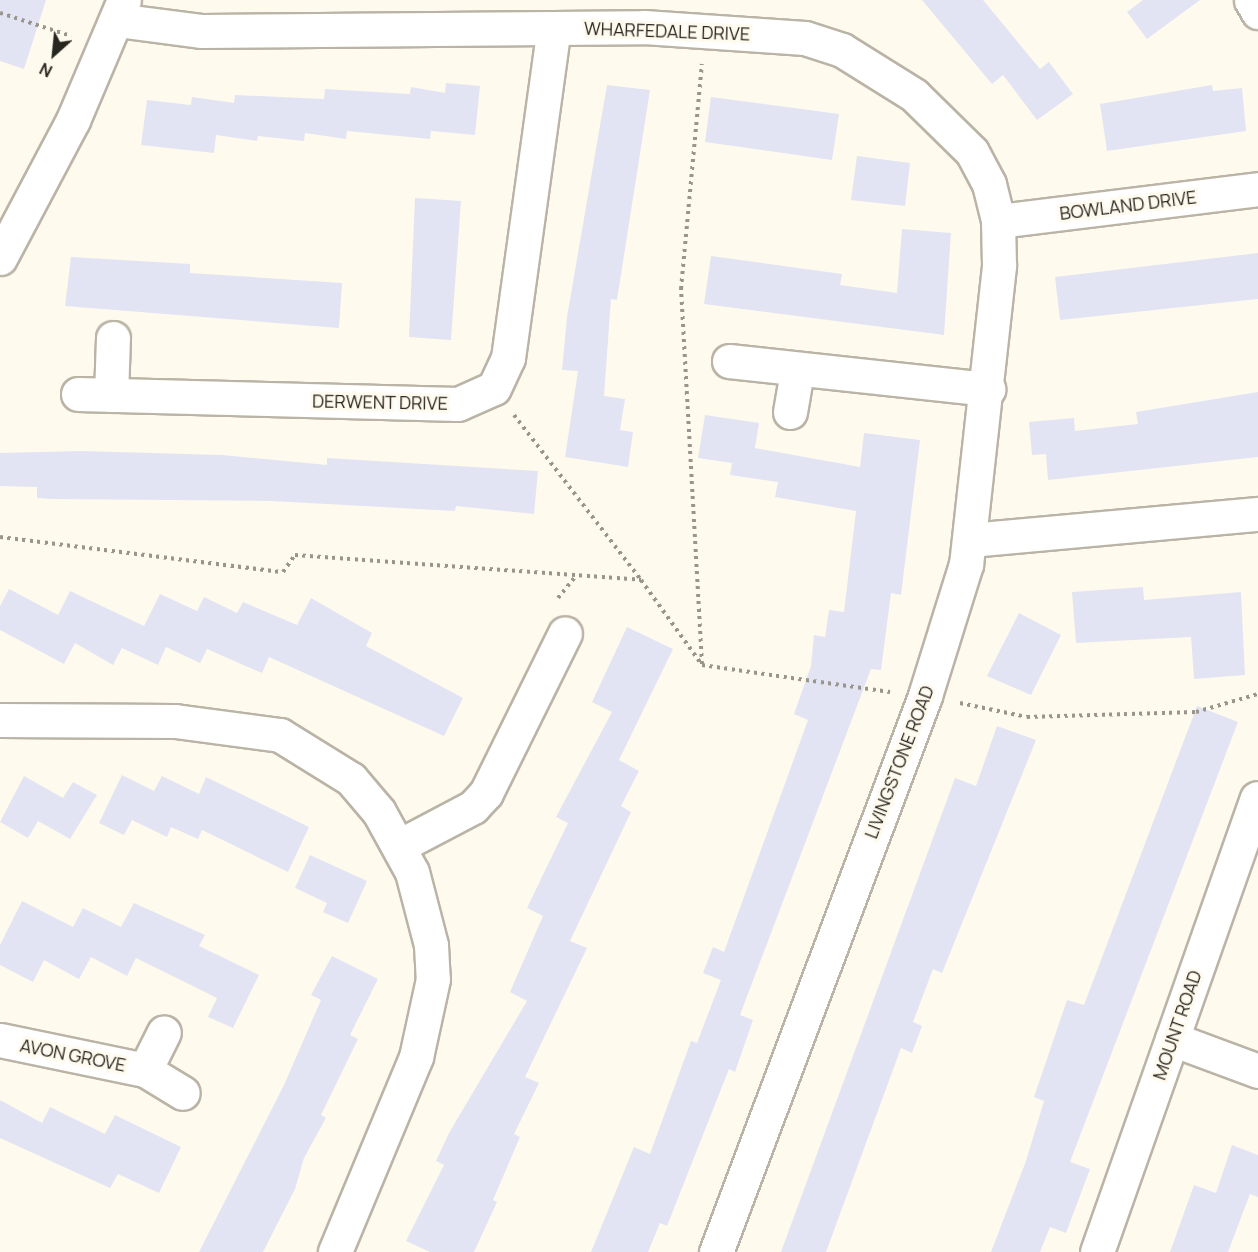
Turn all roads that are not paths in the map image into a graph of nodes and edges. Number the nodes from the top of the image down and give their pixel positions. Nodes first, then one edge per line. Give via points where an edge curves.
1 (1251, 0) edge
2 (1258, 12) edge
3 (645, 13) edge
4 (116, 22) edge
5 (554, 28) junction
6 (1258, 189) edge
7 (998, 221) junction
8 (0, 258) edge
9 (113, 338) dead end
10 (729, 361) dead end
11 (797, 371) junction
12 (988, 389) junction
13 (78, 394) dead end
14 (111, 395) junction
15 (790, 412) dead end
16 (1258, 514) edge
17 (970, 540) junction
18 (565, 633) dead end
19 (0, 720) edge
20 (1257, 798) edge
21 (399, 846) junction
22 (164, 1032) dead end
23 (1172, 1039) junction
24 (0, 1040) edge
25 (145, 1070) junction
26 (1258, 1071) edge
27 (183, 1092) dead end
28 (335, 1252) edge
29 (716, 1252) edge
30 (1097, 1252) edge

1 - 2 street
3 - 5 street, WHARFEDALE DRIVE
3 - 7 street, WHARFEDALE DRIVE via 705,28 805,38 881,71 946,123 972,152 989,184
4 - 5 street, WHARFEDALE DRIVE via 202,31
4 - 8 street via 34,200
5 - 14 street, DERWENT DRIVE via 508,358 494,388 458,404
6 - 7 street, BOWLAND DRIVE
7 - 12 street, WHARFEDALE DRIVE
9 - 14 street
10 - 11 street
11 - 12 street
11 - 15 street
12 - 17 street, WHARFEDALE DRIVE
13 - 14 street, DERWENT DRIVE
16 - 17 street
17 - 29 street, LIVINGSTONE ROAD via 926,696
18 - 21 street via 486,793 473,807
19 - 21 street via 175,721 280,735 351,779
20 - 23 street, MOUNT ROAD
21 - 28 street via 412,872 431,945 428,1014 412,1068
22 - 25 street, AVON GROVE
23 - 26 street
23 - 30 street, MOUNT ROAD
24 - 25 street, AVON GROVE
25 - 27 street, AVON GROVE

